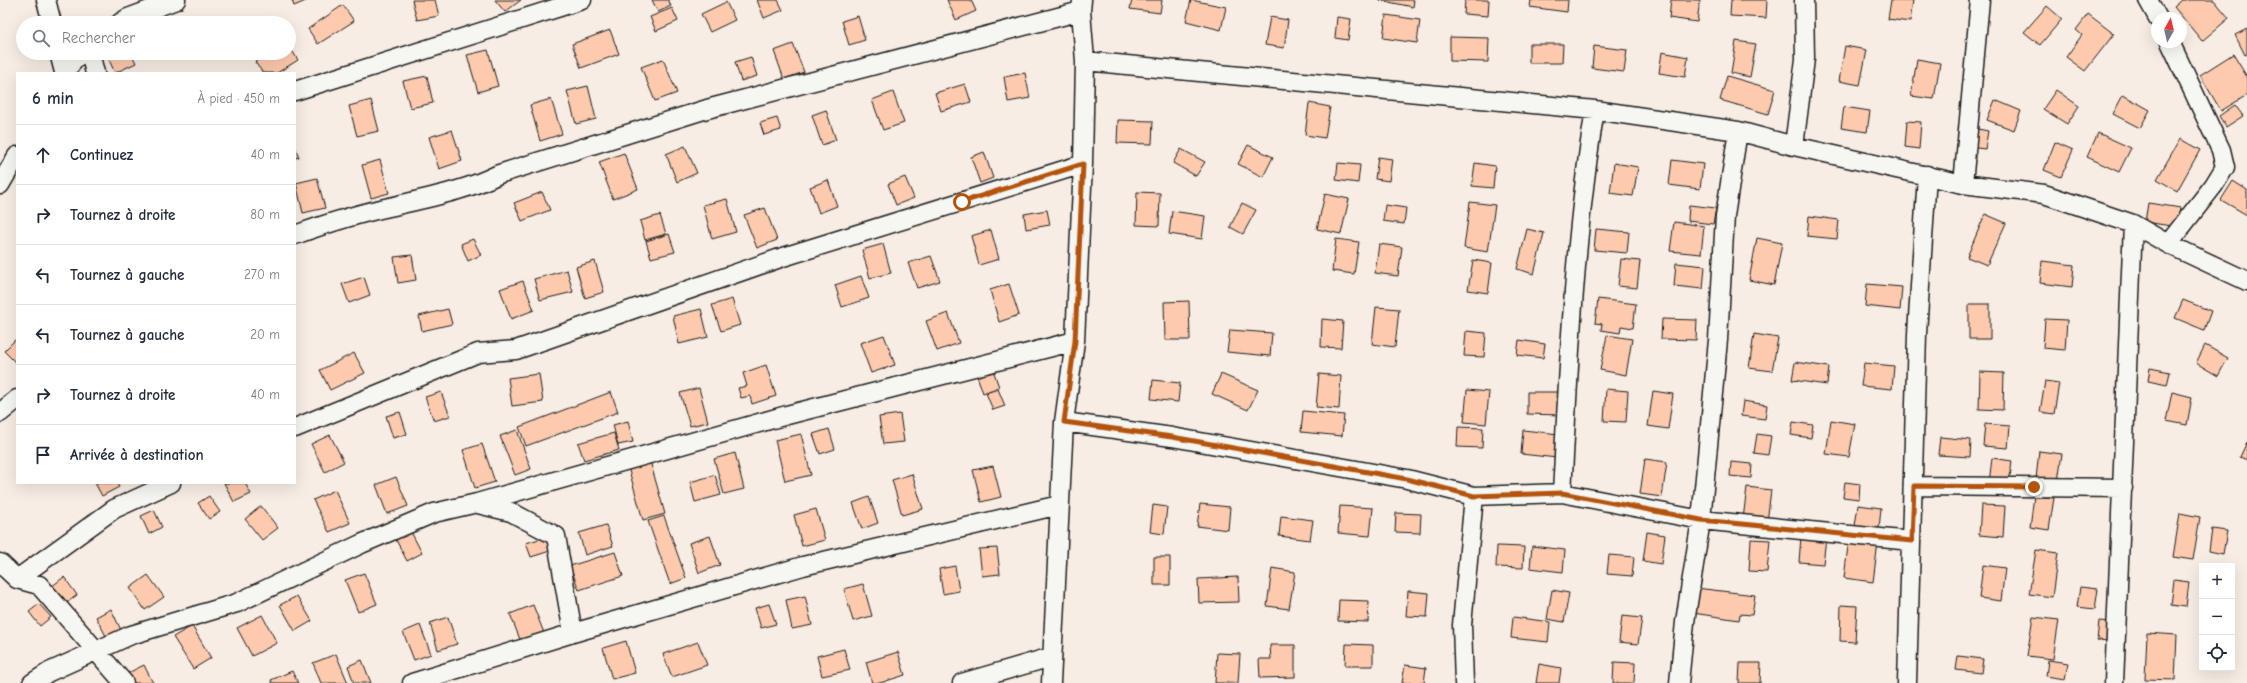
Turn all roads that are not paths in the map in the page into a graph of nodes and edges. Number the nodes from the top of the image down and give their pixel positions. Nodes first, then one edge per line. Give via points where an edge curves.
1 (46, 0) edge
2 (176, 0) edge
3 (582, 0) edge
4 (1804, 0) edge
5 (1980, 0) edge
6 (2148, 0) edge
7 (1081, 5) edge
8 (2155, 12) edge
9 (50, 16) edge
10 (133, 16) edge
11 (2173, 48) edge
12 (61, 60) edge
13 (74, 60) edge
14 (92, 60) edge
15 (1085, 61) junction
16 (64, 72) edge
17 (95, 72) edge
18 (296, 91) edge
19 (1596, 110) junction
20 (1738, 131) junction
21 (1794, 146) junction
22 (16, 158) edge
23 (1083, 164) junction
24 (1927, 175) junction
25 (0, 184) edge
26 (1963, 184) junction
27 (2133, 224) junction
28 (296, 235) edge
29 (2168, 244) junction
30 (2247, 281) edge
31 (1075, 341) junction
32 (16, 400) edge
33 (0, 413) edge
34 (1064, 422) junction
35 (296, 428) edge
36 (170, 484) edge
37 (1914, 486) junction
38 (2123, 488) junction
39 (1562, 493) junction
40 (1474, 496) junction
41 (477, 503) junction
42 (1059, 505) junction
43 (1701, 520) junction
44 (1912, 541) junction
45 (0, 563) edge
46 (17, 579) junction
47 (573, 632) junction
48 (95, 651) junction
49 (1051, 657) junction
50 (32, 683) edge
51 (124, 683) edge
52 (412, 683) edge
53 (962, 683) edge
54 (1051, 683) edge
55 (1464, 683) edge
56 (1679, 683) edge
57 (1907, 683) edge
58 (2114, 683) edge

1 - 9 street
2 - 10 street
3 - 18 street
4 - 21 street via 1804,59
5 - 26 street
6 - 8 street
7 - 15 street
7 - 28 street via 707,109 499,174 456,192 330,222
11 - 29 street via 2221,150 2225,167
12 - 16 street
13 - 16 street
14 - 17 street
15 - 19 street
15 - 23 street
19 - 20 street
19 - 39 street via 1586,167 1571,325
20 - 21 street
20 - 43 street via 1725,216 1718,340
21 - 24 street
22 - 25 street
23 - 31 street
23 - 35 street via 780,258 516,350 478,353
24 - 26 street
24 - 37 street via 1917,334
26 - 27 street via 2044,194
27 - 29 street
27 - 38 street
29 - 30 street
31 - 34 street
31 - 41 street via 787,414
32 - 33 street
34 - 40 street via 1172,437 1407,479
34 - 42 street
36 - 46 street via 114,509
37 - 38 street
37 - 44 street
38 - 58 street
39 - 40 street
39 - 43 street
40 - 55 street via 1462,625
41 - 47 street via 511,512 556,536
41 - 48 street via 434,513 361,544 237,603 131,635
42 - 47 street via 803,566
42 - 49 street
43 - 44 street
43 - 56 street via 1685,622
44 - 57 street
45 - 46 street
46 - 48 street via 39,585
47 - 52 street
48 - 50 street via 49,672
48 - 51 street
49 - 53 street
49 - 54 street

